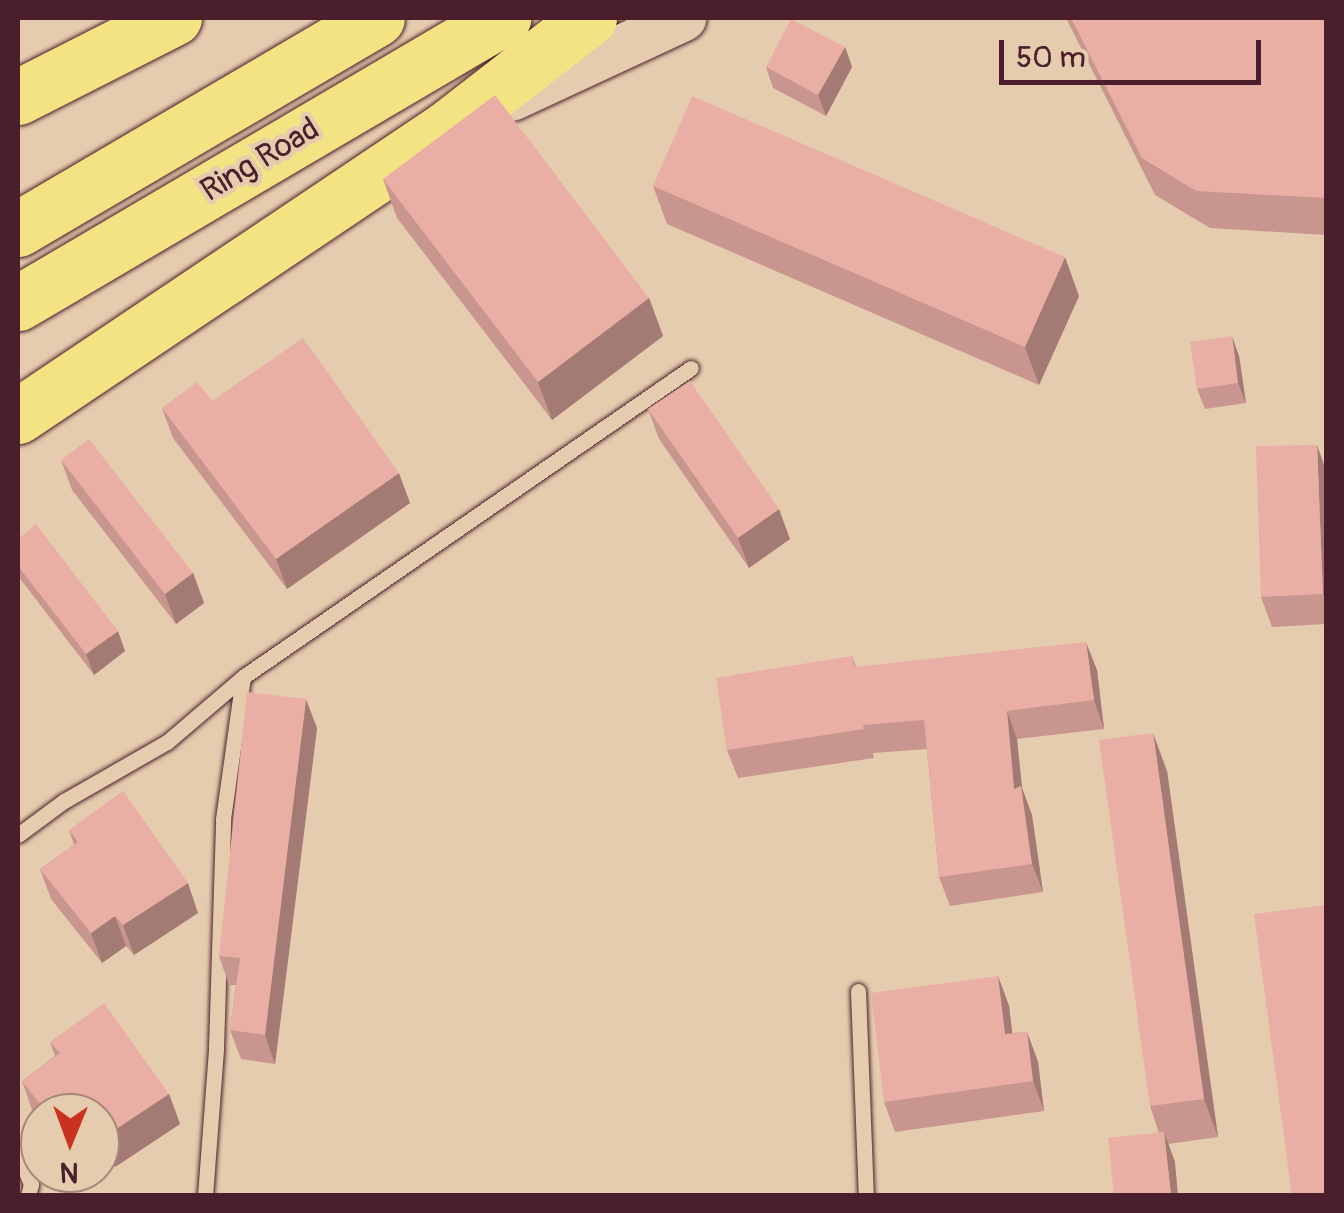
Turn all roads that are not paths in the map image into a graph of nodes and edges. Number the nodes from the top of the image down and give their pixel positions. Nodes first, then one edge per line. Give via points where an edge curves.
1 (174, 18) edge
2 (377, 18) edge
3 (503, 18) edge
4 (590, 18) edge
5 (683, 18) edge
6 (18, 96) edge
7 (446, 129) junction
8 (18, 229) edge
9 (18, 303) edge
10 (690, 368) dead end
11 (18, 416) edge
12 (243, 677) junction
13 (18, 835) edge
14 (858, 991) dead end
15 (18, 1152) edge
16 (28, 1196) edge
17 (205, 1196) edge
18 (866, 1196) edge

1 - 6 highway
2 - 8 highway, Ring Road
3 - 9 highway, Ring Road
4 - 7 highway
5 - 7 street
7 - 11 highway
10 - 12 lane
12 - 13 lane via 168,742
12 - 17 lane via 223,819
14 - 18 lane
15 - 16 lane

